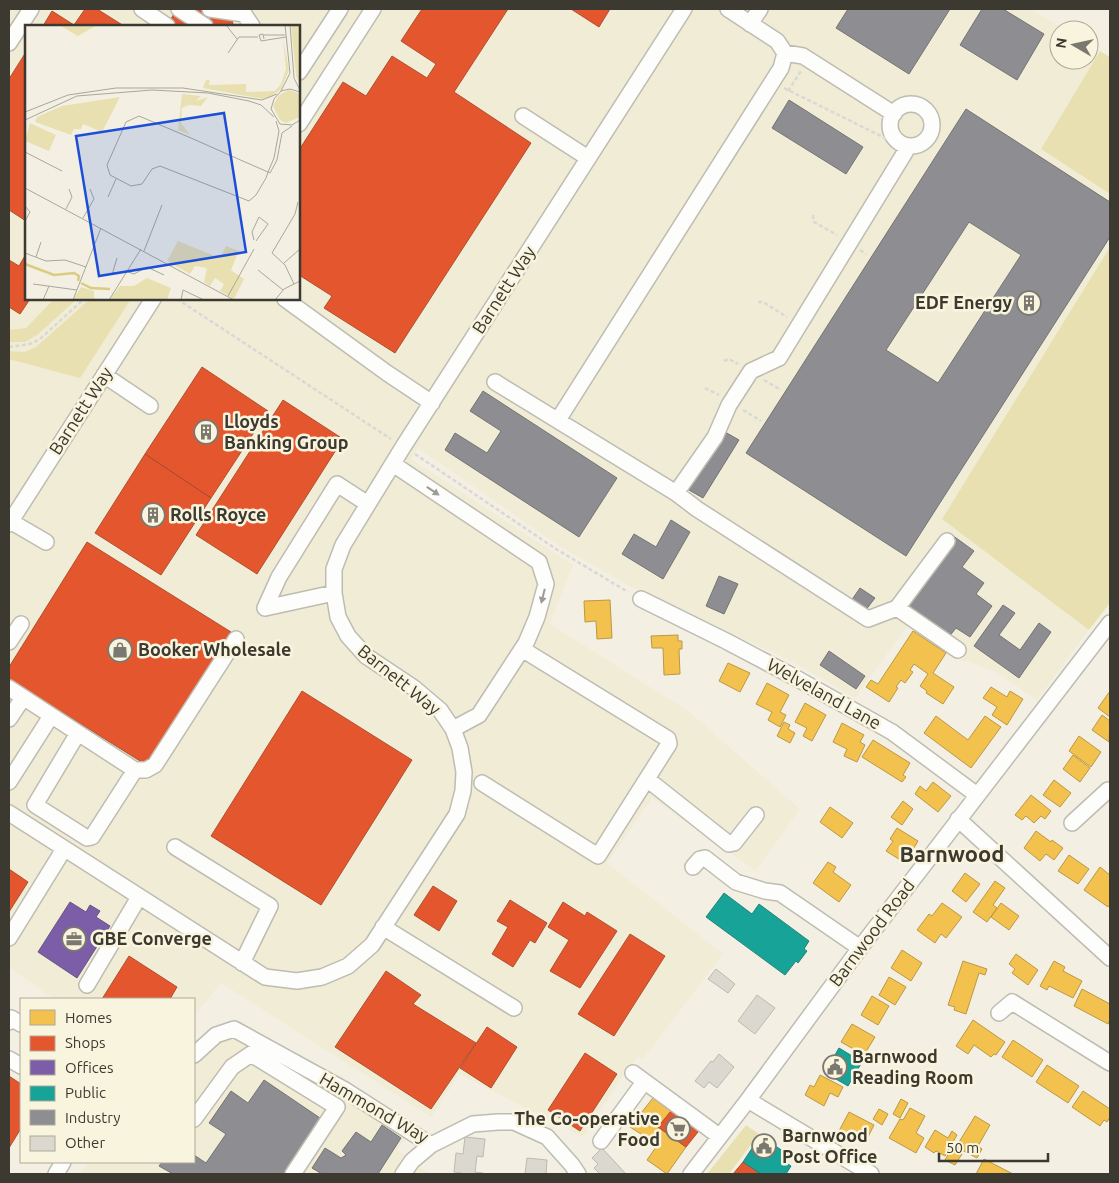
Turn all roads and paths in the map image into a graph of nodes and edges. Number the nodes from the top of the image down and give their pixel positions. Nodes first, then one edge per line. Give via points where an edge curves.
1 (30, 9) edge
2 (142, 9) edge
3 (179, 9) edge
4 (210, 9) edge
5 (340, 9) edge
6 (373, 9) edge
7 (684, 9) edge
8 (728, 9) edge
9 (760, 9) edge
10 (750, 24) junction
11 (166, 25) edge
12 (203, 25) edge
13 (251, 25) edge
14 (9, 43) edge
15 (786, 53) junction
16 (809, 60) junction
17 (300, 70) edge
18 (772, 82) junction
19 (788, 91) junction
20 (894, 114) junction
21 (523, 116) dead end
22 (300, 122) edge
23 (909, 147) junction
24 (588, 158) junction
25 (83, 300) edge
26 (152, 300) edge
27 (179, 300) edge
28 (286, 300) edge
29 (9, 346) edge
30 (104, 375) junction
31 (495, 382) dead end
32 (432, 403) junction
33 (150, 406) dead end
34 (558, 420) junction
35 (403, 446) junction
36 (393, 464) junction
37 (676, 493) junction
38 (368, 504) junction
39 (10, 523) edge
40 (947, 541) dead end
41 (46, 542) dead end
42 (334, 593) junction
43 (641, 599) joint
44 (897, 608) junction
45 (661, 610) junction
46 (643, 615) dead end
47 (1110, 623) edge
48 (21, 624) dead end
49 (236, 639) dead end
50 (9, 642) edge
51 (522, 649) junction
52 (958, 650) dead end
53 (9, 688) edge
54 (23, 698) junction
55 (51, 716) junction
56 (9, 719) edge
57 (453, 729) junction
58 (78, 734) junction
59 (135, 770) junction
60 (647, 779) junction
61 (9, 782) edge
62 (482, 783) dead end
63 (1110, 791) edge
64 (978, 794) junction
65 (9, 813) edge
66 (756, 815) dead end
67 (958, 819) junction
68 (1072, 823) dead end
69 (175, 848) dead end
70 (64, 849) junction
71 (693, 867) dead end
72 (139, 897) junction
73 (384, 927) junction
74 (9, 938) edge
75 (860, 948) junction
76 (1110, 958) edge
77 (242, 963) junction
78 (87, 985) dead end
79 (514, 1008) dead end
80 (1000, 1013) dead end
81 (9, 1022) edge
82 (20, 1023) edge
83 (195, 1054) edge
84 (1108, 1057) edge
85 (9, 1059) edge
86 (20, 1065) edge
87 (748, 1100) junction
88 (195, 1118) edge
89 (719, 1136) junction
90 (601, 1141) dead end
91 (431, 1145) junction
92 (63, 1163) edge
93 (56, 1174) edge
94 (293, 1174) edge
95 (403, 1174) edge
96 (578, 1174) edge
97 (691, 1174) edge
98 (872, 1174) edge

1 - 14 street
2 - 11 street
3 - 12 street
4 - 13 street via 244,14
5 - 17 street
6 - 22 street
7 - 24 street, Barnett Way
8 - 10 street
9 - 10 street
10 - 15 street via 776,41
15 - 16 street
15 - 18 street via 782,68
16 - 19 path
16 - 20 street
18 - 19 path
18 - 34 street
19 - 23 path
20 - 23 street via 891,123 893,135
20 - 23 street via 908,105 924,108 929,114 930,135 918,145
21 - 24 street
23 - 37 street via 778,358 751,371 729,405 715,437
24 - 32 street, Barnett Way
25 - 29 path via 40,339 30,344
26 - 30 street, Barnett Way
27 - 35 path
28 - 32 street
30 - 33 street
30 - 39 street, Barnett Way
31 - 34 street
32 - 35 street, Barnett Way
34 - 37 street
35 - 36 street, Barnett Way
35 - 43 path via 556,549
36 - 38 street, Barnett Way
36 -> 51 street via 539,562 546,584 537,617
37 - 44 street via 868,619
38 - 42 street, Barnett Way via 343,545 334,570
38 - 42 street via 337,484 279,577 265,608
39 - 41 street
40 - 44 street
42 - 57 street, Barnett Way via 338,618 348,636 366,656 440,710
43 - 45 street, Welveland Lane
44 - 52 street
45 - 46 street
45 - 64 street, Welveland Lane via 752,654 892,732
47 - 64 street, Barnwood Road
48 - 50 street
49 - 59 street via 154,765 146,770
51 - 57 street via 480,715
51 - 60 street via 668,739 669,744
53 - 54 street
54 - 55 street
54 - 56 street
55 - 58 street
55 - 61 street
57 - 73 street, Barnett Way via 464,772 457,814
58 - 59 street
58 - 59 street via 35,804 87,838 92,837
60 - 62 street via 598,856
60 - 66 street via 729,844 734,843
63 - 68 street
64 - 67 street, Barnwood Road
65 - 70 street, Barnett Way
67 - 75 street, Barnwood Road
67 - 76 street
69 - 77 street via 270,906
70 - 72 street, Barnett Way
70 - 74 street
71 - 75 street via 705,858 736,882 780,893
72 - 77 street, Barnett Way
72 - 78 street
73 - 77 street, Barnett Way via 372,944 348,966 322,977 297,981 265,977
73 - 79 street
75 - 87 street, Barnwood Road
80 - 84 street via 1012,1002
81 - 82 street via 11,1018
83 - 91 street, Hammond Way via 216,1035 234,1029 345,1090
85 - 86 street
87 - 89 street, Barnwood Road
87 - 98 street
88 - 94 street via 232,1067 252,1054 337,1107
89 - 90 street via 639,1077
89 - 97 street, Barnwood Road
91 - 95 street
91 - 96 street, Hammond Way via 473,1124 514,1122 547,1137
92 - 93 street

